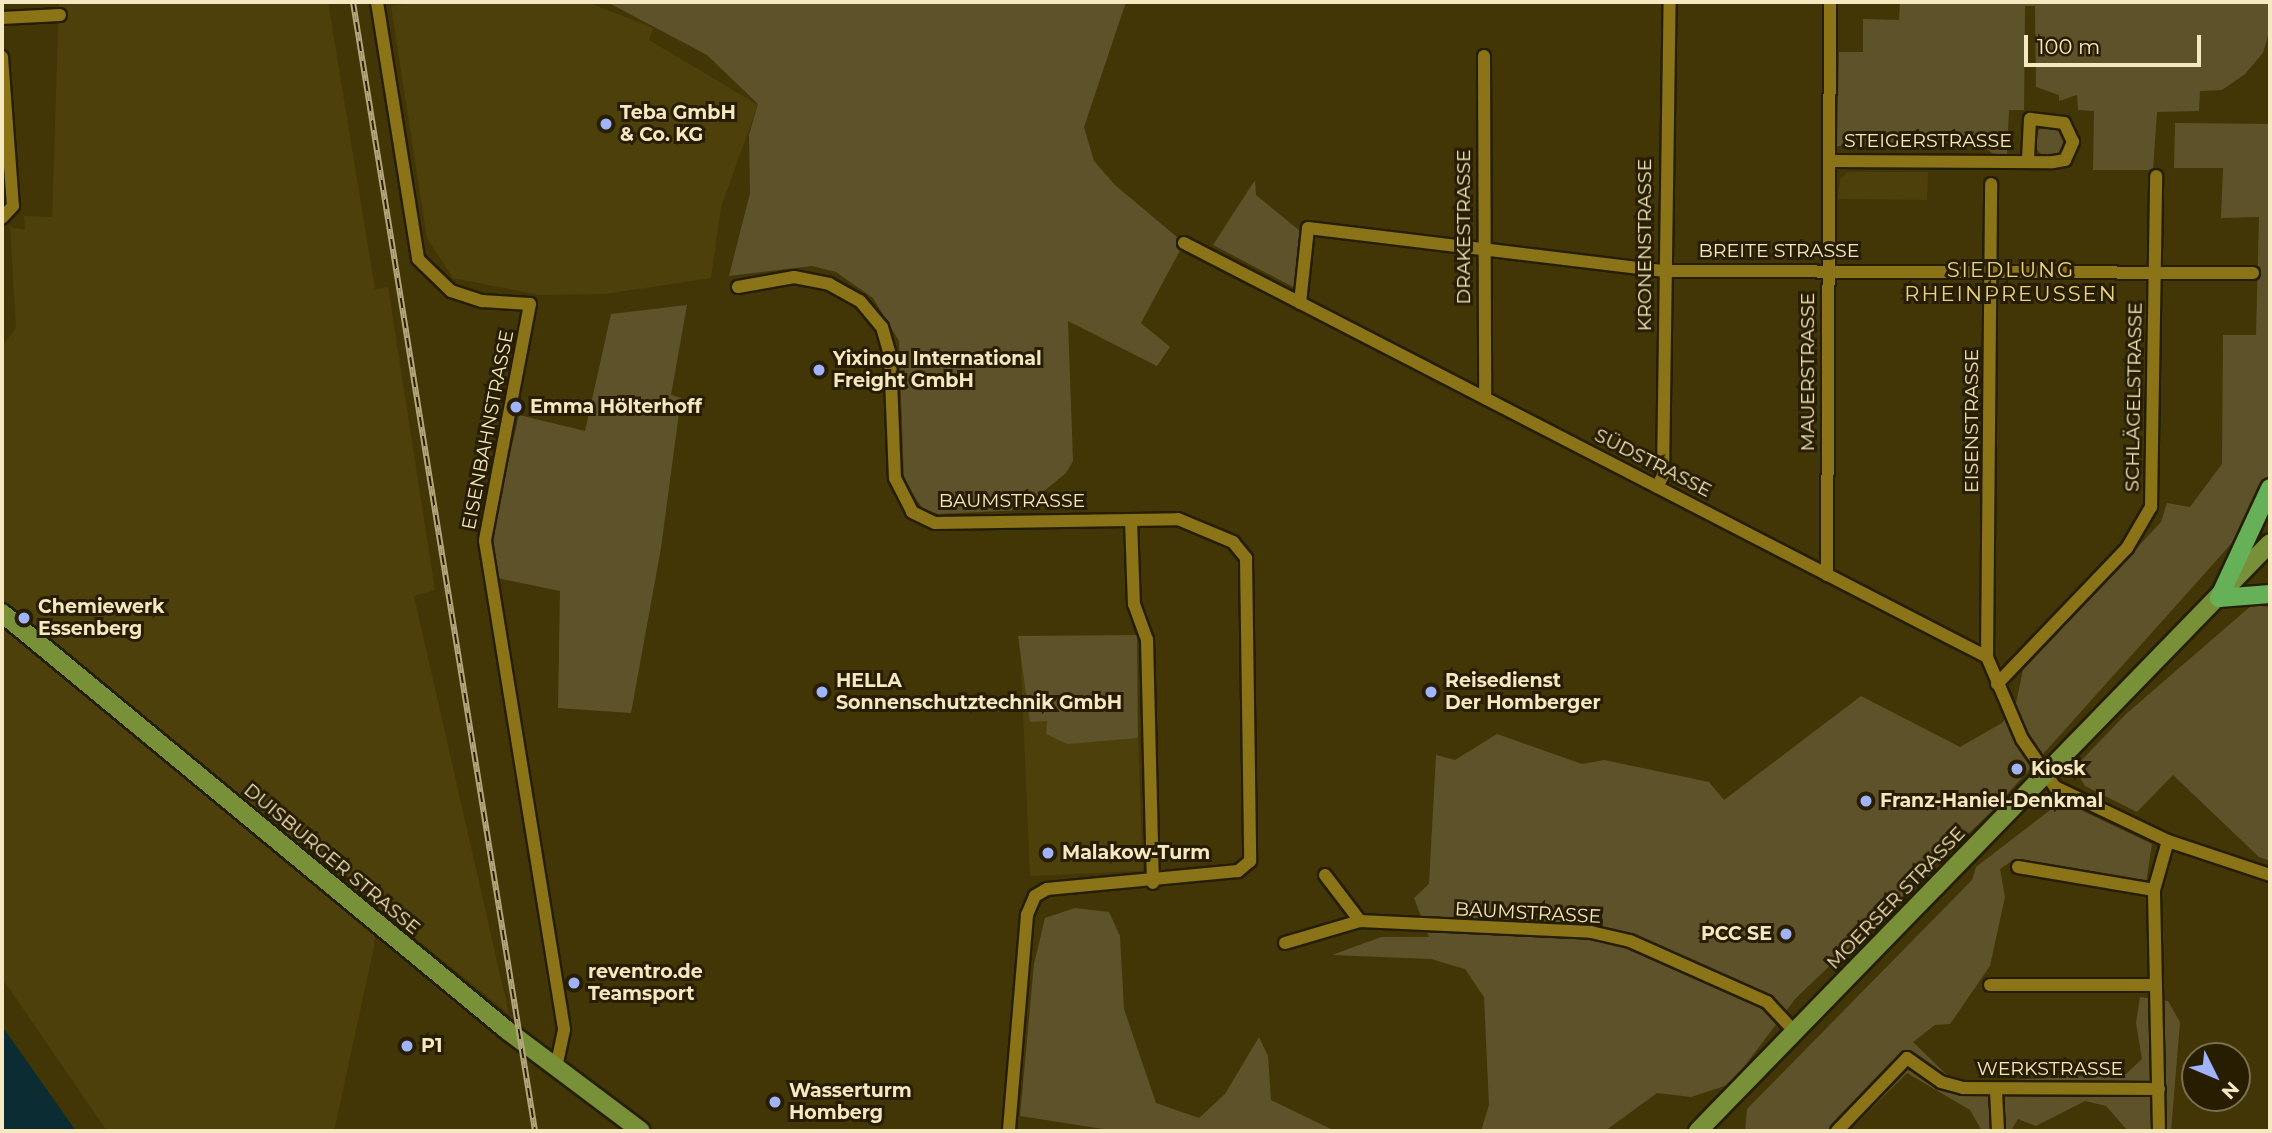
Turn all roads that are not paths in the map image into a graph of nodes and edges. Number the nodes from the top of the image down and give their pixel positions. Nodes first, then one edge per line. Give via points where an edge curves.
1 (377, 2) edge
2 (1671, 2) edge
3 (1830, 2) edge
4 (60, 15) dead end
5 (2, 18) edge
6 (1484, 56) dead end
7 (2, 57) edge
8 (2028, 160) junction
9 (1829, 161) junction
10 (2156, 176) dead end
11 (1991, 184) dead end
12 (6, 215) edge
13 (1184, 243) dead end
14 (1483, 253) junction
15 (1828, 270) junction
16 (1664, 271) junction
17 (1992, 272) junction
18 (2155, 273) junction
19 (2253, 273) dead end
20 (738, 287) dead end
21 (1300, 303) junction
22 (1485, 398) junction
23 (1657, 487) junction
24 (2270, 488) edge
25 (1131, 520) junction
26 (2270, 543) edge
27 (1826, 575) junction
28 (2270, 594) edge
29 (2219, 598) junction
30 (2, 613) edge
31 (1987, 657) junction
32 (1997, 684) junction
33 (2044, 775) junction
34 (2168, 841) junction
35 (2018, 867) dead end
36 (1325, 874) dead end
37 (2270, 875) edge
38 (1153, 883) junction
39 (2154, 890) junction
40 (1360, 921) junction
41 (1285, 943) dead end
42 (1990, 985) dead end
43 (2156, 985) junction
44 (1795, 1032) junction
45 (556, 1068) junction
46 (2159, 1089) junction
47 (1996, 1091) junction
48 (641, 1131) edge
49 (1009, 1131) edge
50 (1698, 1131) edge
51 (1837, 1131) edge
52 (1998, 1131) edge
53 (2159, 1131) edge

1 - 45 street, EISENBAHNSTRASSE via 418,260 451,291 482,301 530,304 485,541 564,1030
2 - 16 street, KRONENSTRASSE
3 - 9 street, MAUERSTRASSE
4 - 5 street
6 - 14 street, DRAKESTRASSE
7 - 12 street
8 - 8 street, STEIGERSTRASSE via 2065,160 2073,142 2064,122 2030,119
8 - 9 street, STEIGERSTRASSE
9 - 15 street, MAUERSTRASSE
10 - 18 street, SCHLÄGELSTRASSE
11 - 17 street, EISENSTRASSE
13 - 21 street, SÜDSTRASSE
14 - 16 street, BREITE STRASSE
14 - 21 street, BREITE STRASSE via 1308,228
14 - 22 street, DRAKESTRASSE
15 - 16 street, BREITE STRASSE
15 - 17 street, BREITE STRASSE
15 - 27 street, MAUERSTRASSE
16 - 23 street, KRONENSTRASSE via 1663,475
17 - 18 street, BREITE STRASSE
17 - 31 street, EISENSTRASSE
18 - 19 street, BREITE STRASSE
18 - 32 street, SCHLÄGELSTRASSE via 2154,491 2147,517 2127,548
20 - 25 street, BAUMSTRASSE via 794,277 829,284 860,301 882,327 890,355 895,478 912,512 935,523
21 - 22 street, SÜDSTRASSE
22 - 23 street, SÜDSTRASSE
23 - 27 street, SÜDSTRASSE
24 - 29 main road
25 - 38 street via 1134,604 1147,639
25 - 38 street, BAUMSTRASSE via 1178,519 1233,542 1250,573 1250,861 1238,871
26 - 29 main road, MOERSER STRASSE
27 - 31 street, SÜDSTRASSE
28 - 29 main road
29 - 33 main road, MOERSER STRASSE
30 - 45 main road, DUISBURGER STRASSE
31 - 32 street
32 - 33 street
33 - 34 street via 2055,787
33 - 44 main road, MOERSER STRASSE
34 - 37 street
34 - 39 street
35 - 39 street
36 - 40 street
38 - 49 street, BAUMSTRASSE via 1047,889 1035,896 1027,915
39 - 43 street
40 - 41 street, BAUMSTRASSE
40 - 44 street, BAUMSTRASSE via 1591,932 1630,941 1767,1002
42 - 43 street
43 - 46 street
44 - 50 main road, MOERSER STRASSE
45 - 48 main road, DUISBURGER STRASSE
46 - 47 street, WERKSTRASSE
46 - 53 street
47 - 51 street, WERKSTRASSE via 1941,1082 1907,1058
47 - 52 street

